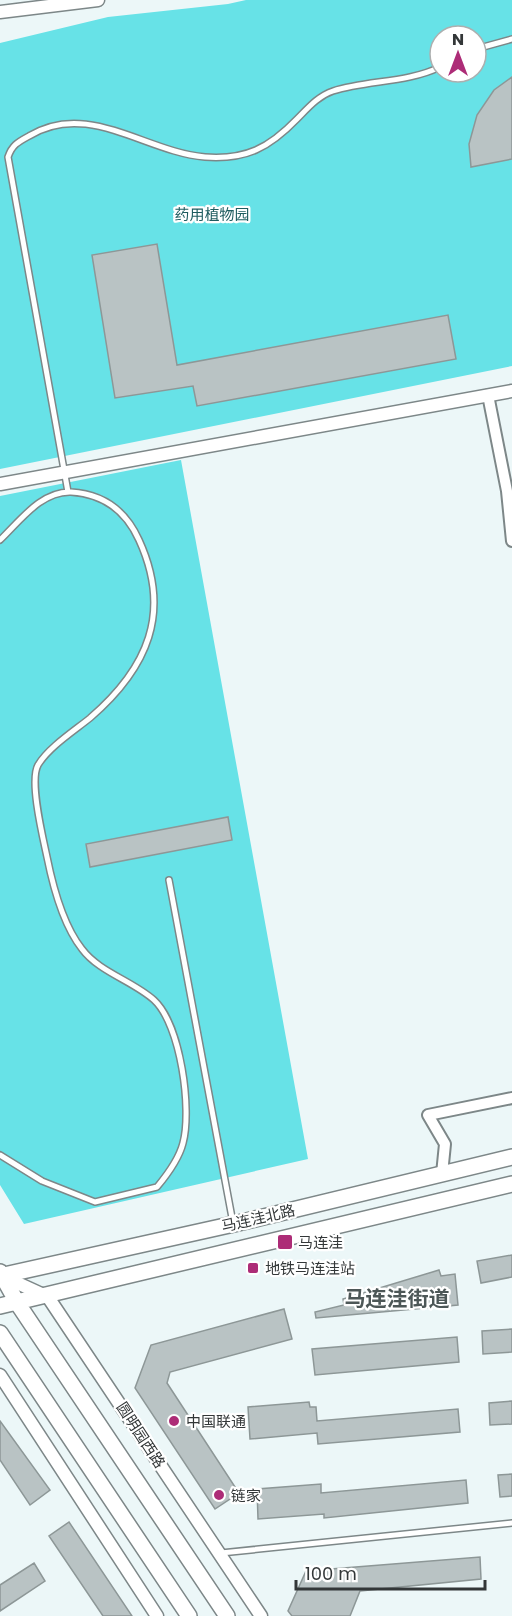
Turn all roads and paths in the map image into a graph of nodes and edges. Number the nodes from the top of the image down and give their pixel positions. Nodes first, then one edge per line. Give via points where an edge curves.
1 (98, 0) edge
2 (0, 12) edge
3 (512, 39) edge
4 (488, 46) edge
5 (428, 71) edge
6 (512, 391) edge
7 (488, 395) junction
8 (64, 472) junction
9 (0, 484) edge
10 (68, 492) junction
11 (0, 540) edge
12 (512, 541) edge
13 (169, 880) dead end
14 (512, 1098) edge
15 (0, 1155) edge
16 (512, 1156) edge
17 (442, 1174) junction
18 (512, 1184) edge
19 (234, 1224) junction
20 (1, 1274) edge
21 (48, 1297) junction
22 (18, 1304) junction
23 (0, 1306) edge
24 (0, 1333) edge
25 (0, 1376) edge
26 (512, 1523) edge
27 (219, 1553) junction
28 (157, 1616) edge
29 (189, 1616) edge
30 (227, 1616) edge
31 (261, 1616) edge

1 - 2 street
3 - 4 lane
5 - 8 lane via 332,91 313,102 280,136 232,158 184,153 102,125 72,122 38,130 12,146 8,157
6 - 7 street
7 - 8 street
7 - 12 street via 507,491
8 - 9 street
8 - 10 lane
10 - 11 lane via 42,500
10 - 15 lane via 97,495 117,508 133,526 152,571 156,596 152,628 141,656 124,681 100,709 38,766 35,783 47,857 58,898 82,950 155,1001 168,1020 180,1059 187,1121 183,1145 157,1187 94,1202 42,1181
13 - 19 lane
14 - 17 street via 428,1115 445,1144
16 - 17 main road, 马连洼北路
17 - 19 main road, 马连洼北路
18 - 21 main road, 马连洼北路
19 - 20 main road, 马连洼北路
20 - 21 street
20 - 22 main road, 圆明园西路
21 - 22 main road, 马连洼北路
21 - 27 street, 圆明园西路
22 - 23 main road, 马连洼北路
22 - 30 main road, 圆明园西路
24 - 29 main road
25 - 28 street
26 - 27 lane
27 - 31 street, 圆明园西路

